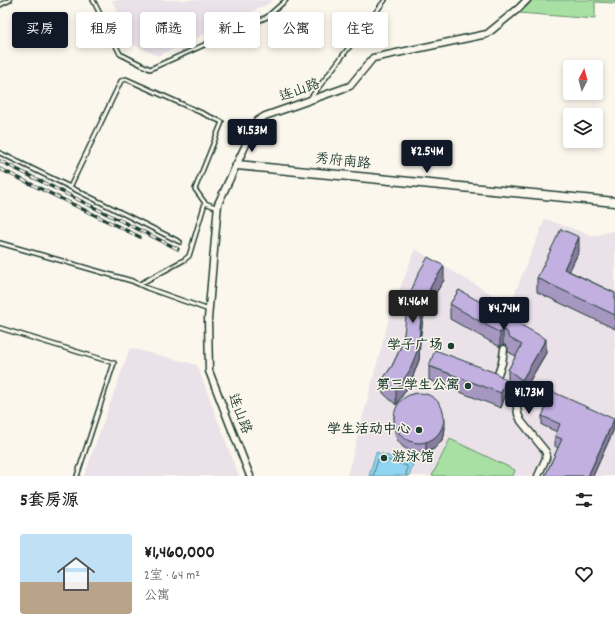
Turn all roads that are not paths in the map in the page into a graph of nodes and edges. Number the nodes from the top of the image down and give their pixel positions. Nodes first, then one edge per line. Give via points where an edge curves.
1 (10, 0) edge
2 (93, 0) edge
3 (286, 0) edge
4 (385, 0) edge
5 (526, 0) edge
6 (0, 5) edge
7 (308, 101) junction
8 (0, 153) edge
9 (237, 165) junction
10 (70, 187) junction
11 (615, 202) edge
12 (205, 203) junction
13 (218, 208) junction
14 (180, 242) dead end
15 (0, 243) edge
16 (140, 284) junction
17 (209, 310) junction
18 (0, 328) edge
19 (504, 349) dead end
20 (77, 476) edge
21 (250, 476) edge
22 (538, 476) edge

1 - 6 lane
2 - 3 lane via 120,54 150,69 267,17
4 - 7 lane
5 - 7 street, 连山路 via 487,34 373,58 350,86
7 - 9 street, 连山路 via 257,121
8 - 10 lane
9 - 11 street, 秀府南路
9 - 13 street, 连山路
10 - 12 lane via 121,81 126,79 222,122 195,189
10 - 14 lane
12 - 13 lane
12 - 16 lane via 188,256
13 - 17 street, 连山路
15 - 16 lane
16 - 17 lane
17 - 21 street, 连山路 via 210,371
18 - 20 lane via 114,363
19 - 22 street via 498,382 515,396 521,421 546,452

